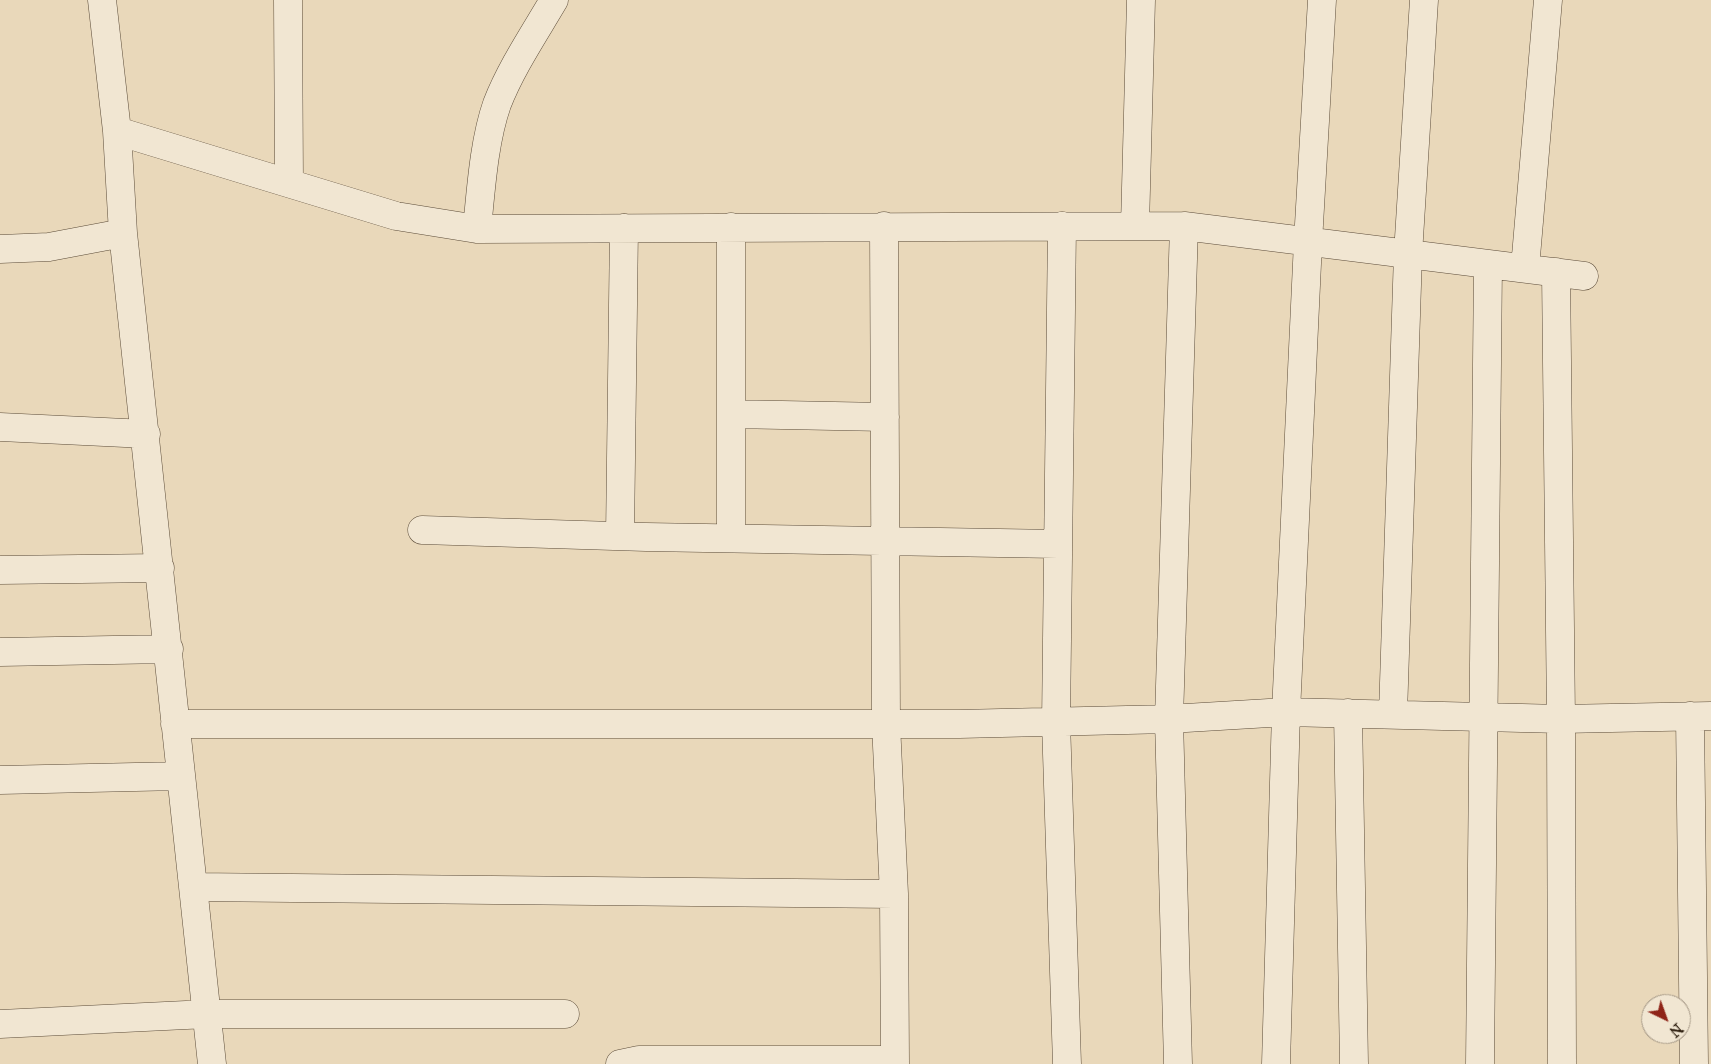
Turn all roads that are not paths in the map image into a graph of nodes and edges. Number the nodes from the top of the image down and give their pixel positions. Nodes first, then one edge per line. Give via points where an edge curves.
1 (102, 0) edge
2 (288, 0) edge
3 (554, 0) edge
4 (1142, 0) edge
5 (1322, 0) edge
6 (1424, 0) edge
7 (1548, 0) edge
8 (117, 130) junction
9 (289, 183) junction
10 (884, 226) junction
11 (1062, 226) junction
12 (1135, 226) junction
13 (1184, 226) junction
14 (731, 227) junction
15 (624, 228) junction
16 (476, 229) junction
17 (124, 233) junction
18 (1308, 242) junction
19 (0, 249) edge
20 (1408, 254) junction
21 (1488, 264) junction
22 (1525, 268) junction
23 (1556, 272) junction
24 (1584, 276) dead end
25 (731, 414) junction
26 (884, 417) junction
27 (0, 427) edge
28 (146, 434) junction
29 (422, 530) dead end
30 (620, 536) junction
31 (731, 538) junction
32 (885, 541) junction
33 (1058, 544) junction
34 (160, 568) junction
35 (0, 570) edge
36 (169, 649) junction
37 (0, 652) edge
38 (1286, 712) junction
39 (1348, 713) junction
40 (1393, 714) junction
41 (1700, 716) edge
42 (1482, 717) junction
43 (1169, 719) junction
44 (1561, 719) junction
45 (1056, 722) junction
46 (175, 724) junction
47 (886, 724) junction
48 (180, 776) junction
49 (0, 780) edge
50 (193, 887) junction
51 (894, 894) junction
52 (207, 1014) junction
53 (565, 1014) dead end
54 (0, 1024) edge
55 (895, 1062) edge
56 (212, 1064) edge
57 (620, 1064) edge
58 (1067, 1064) edge
59 (1178, 1064) edge
60 (1276, 1064) edge
61 (1354, 1064) edge
62 (1480, 1064) edge
63 (1562, 1064) edge
64 (1694, 1064) edge

1 - 8 street
2 - 9 street
3 - 16 street via 497,105 487,149
4 - 12 street
5 - 18 street
6 - 20 street
7 - 22 street
8 - 9 street
8 - 17 street
9 - 16 street via 396,216
10 - 11 street
10 - 14 street
10 - 26 street
11 - 12 street
11 - 33 street
12 - 13 street
13 - 18 street
13 - 43 street
14 - 15 street
14 - 25 street
15 - 16 street
15 - 30 street
17 - 19 street via 49,247
17 - 28 street
18 - 20 street
18 - 38 street
20 - 21 street
20 - 40 street
21 - 22 street
21 - 42 street
22 - 23 street
23 - 24 street
23 - 44 street
25 - 26 street
25 - 31 street
26 - 32 street
27 - 28 street
28 - 34 street
29 - 30 street
30 - 31 street
31 - 32 street
32 - 33 street
32 - 47 street
33 - 45 street
34 - 35 street
34 - 36 street
36 - 37 street
36 - 46 street
38 - 39 street
38 - 43 street
38 - 60 street
39 - 40 street
39 - 61 street
40 - 42 street
41 - 44 street
41 - 64 street
42 - 44 street
42 - 62 street
43 - 45 street
43 - 59 street
44 - 63 street
45 - 47 street
45 - 58 street
46 - 47 street
46 - 48 street
47 - 51 street
48 - 49 street
48 - 50 street
50 - 51 street
50 - 52 street
51 - 55 street
52 - 53 street
52 - 54 street
52 - 56 street
55 - 57 street via 639,1060

